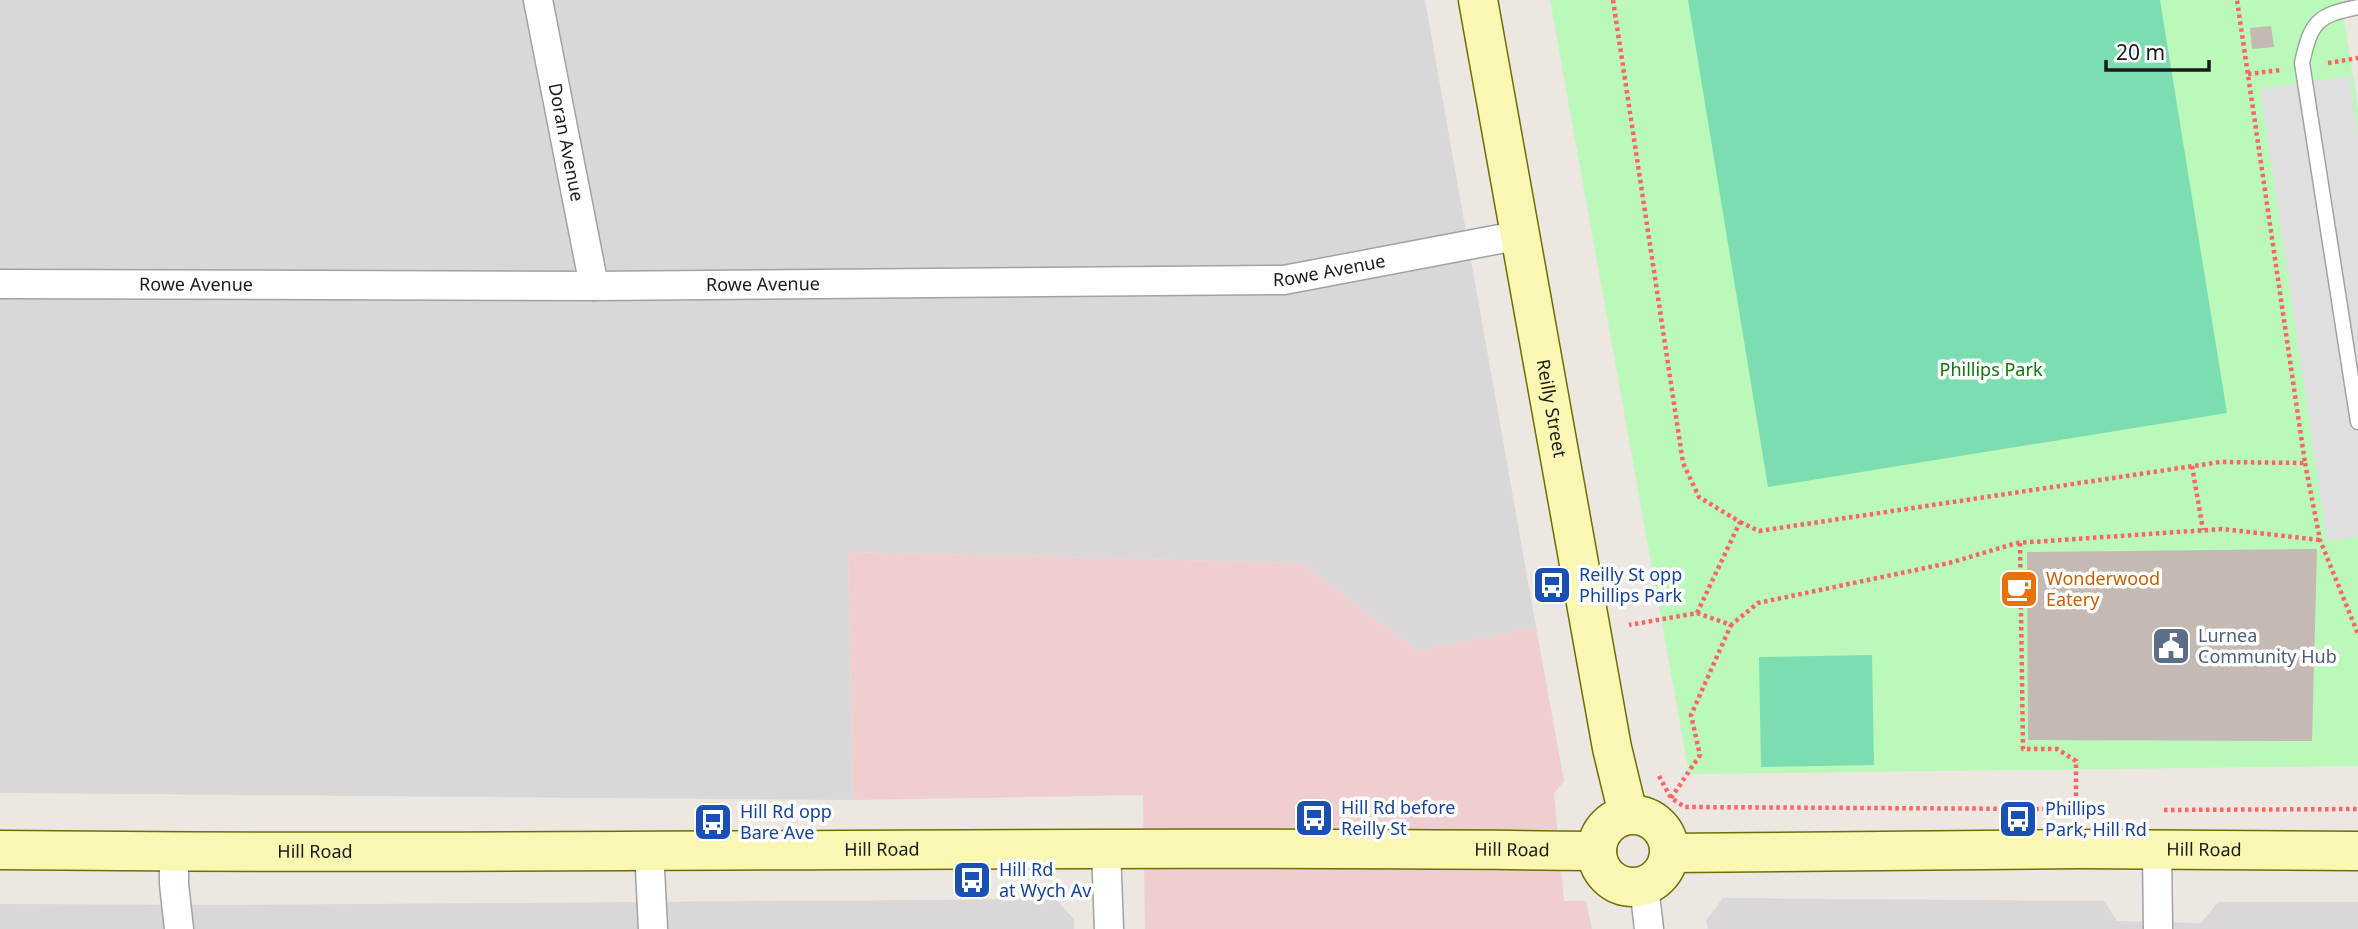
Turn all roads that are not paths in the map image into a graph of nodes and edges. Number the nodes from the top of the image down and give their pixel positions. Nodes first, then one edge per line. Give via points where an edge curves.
1 (538, 0) edge
2 (1478, 0) edge
3 (2358, 7) edge
4 (1521, 234) junction
5 (0, 283) edge
6 (594, 286) junction
7 (0, 291) edge
8 (2358, 422) edge
9 (1628, 814) junction
10 (649, 849) junction
11 (1107, 849) junction
12 (2157, 849) junction
13 (0, 850) edge
14 (1597, 851) junction
15 (2358, 851) edge
16 (174, 852) junction
17 (1670, 853) junction
18 (1644, 886) junction
19 (179, 929) edge
20 (653, 929) edge
21 (1109, 929) edge
22 (1649, 929) edge
23 (2158, 929) edge

1 - 6 street, Doran Avenue
2 - 4 main road, Reilly Street
3 - 8 lane via 2321,18 2307,39 2302,63
4 - 6 street, Rowe Avenue via 1284,280
4 - 9 main road, Reilly Street via 1612,748
5 - 6 street, Rowe Avenue
5 - 7 street
9 - 14 main road via 1606,827
9 - 17 main road via 1653,820 1668,840
10 - 11 main road, Hill Road
10 - 16 main road, Hill Road
10 - 20 street
11 - 14 main road, Hill Road
11 - 21 street
12 - 15 main road, Hill Road
12 - 17 main road, Hill Road
12 - 23 street
13 - 16 main road, Hill Road
14 - 18 main road via 1606,876 1617,884
16 - 19 street
17 - 18 main road via 1662,874
18 - 22 street

